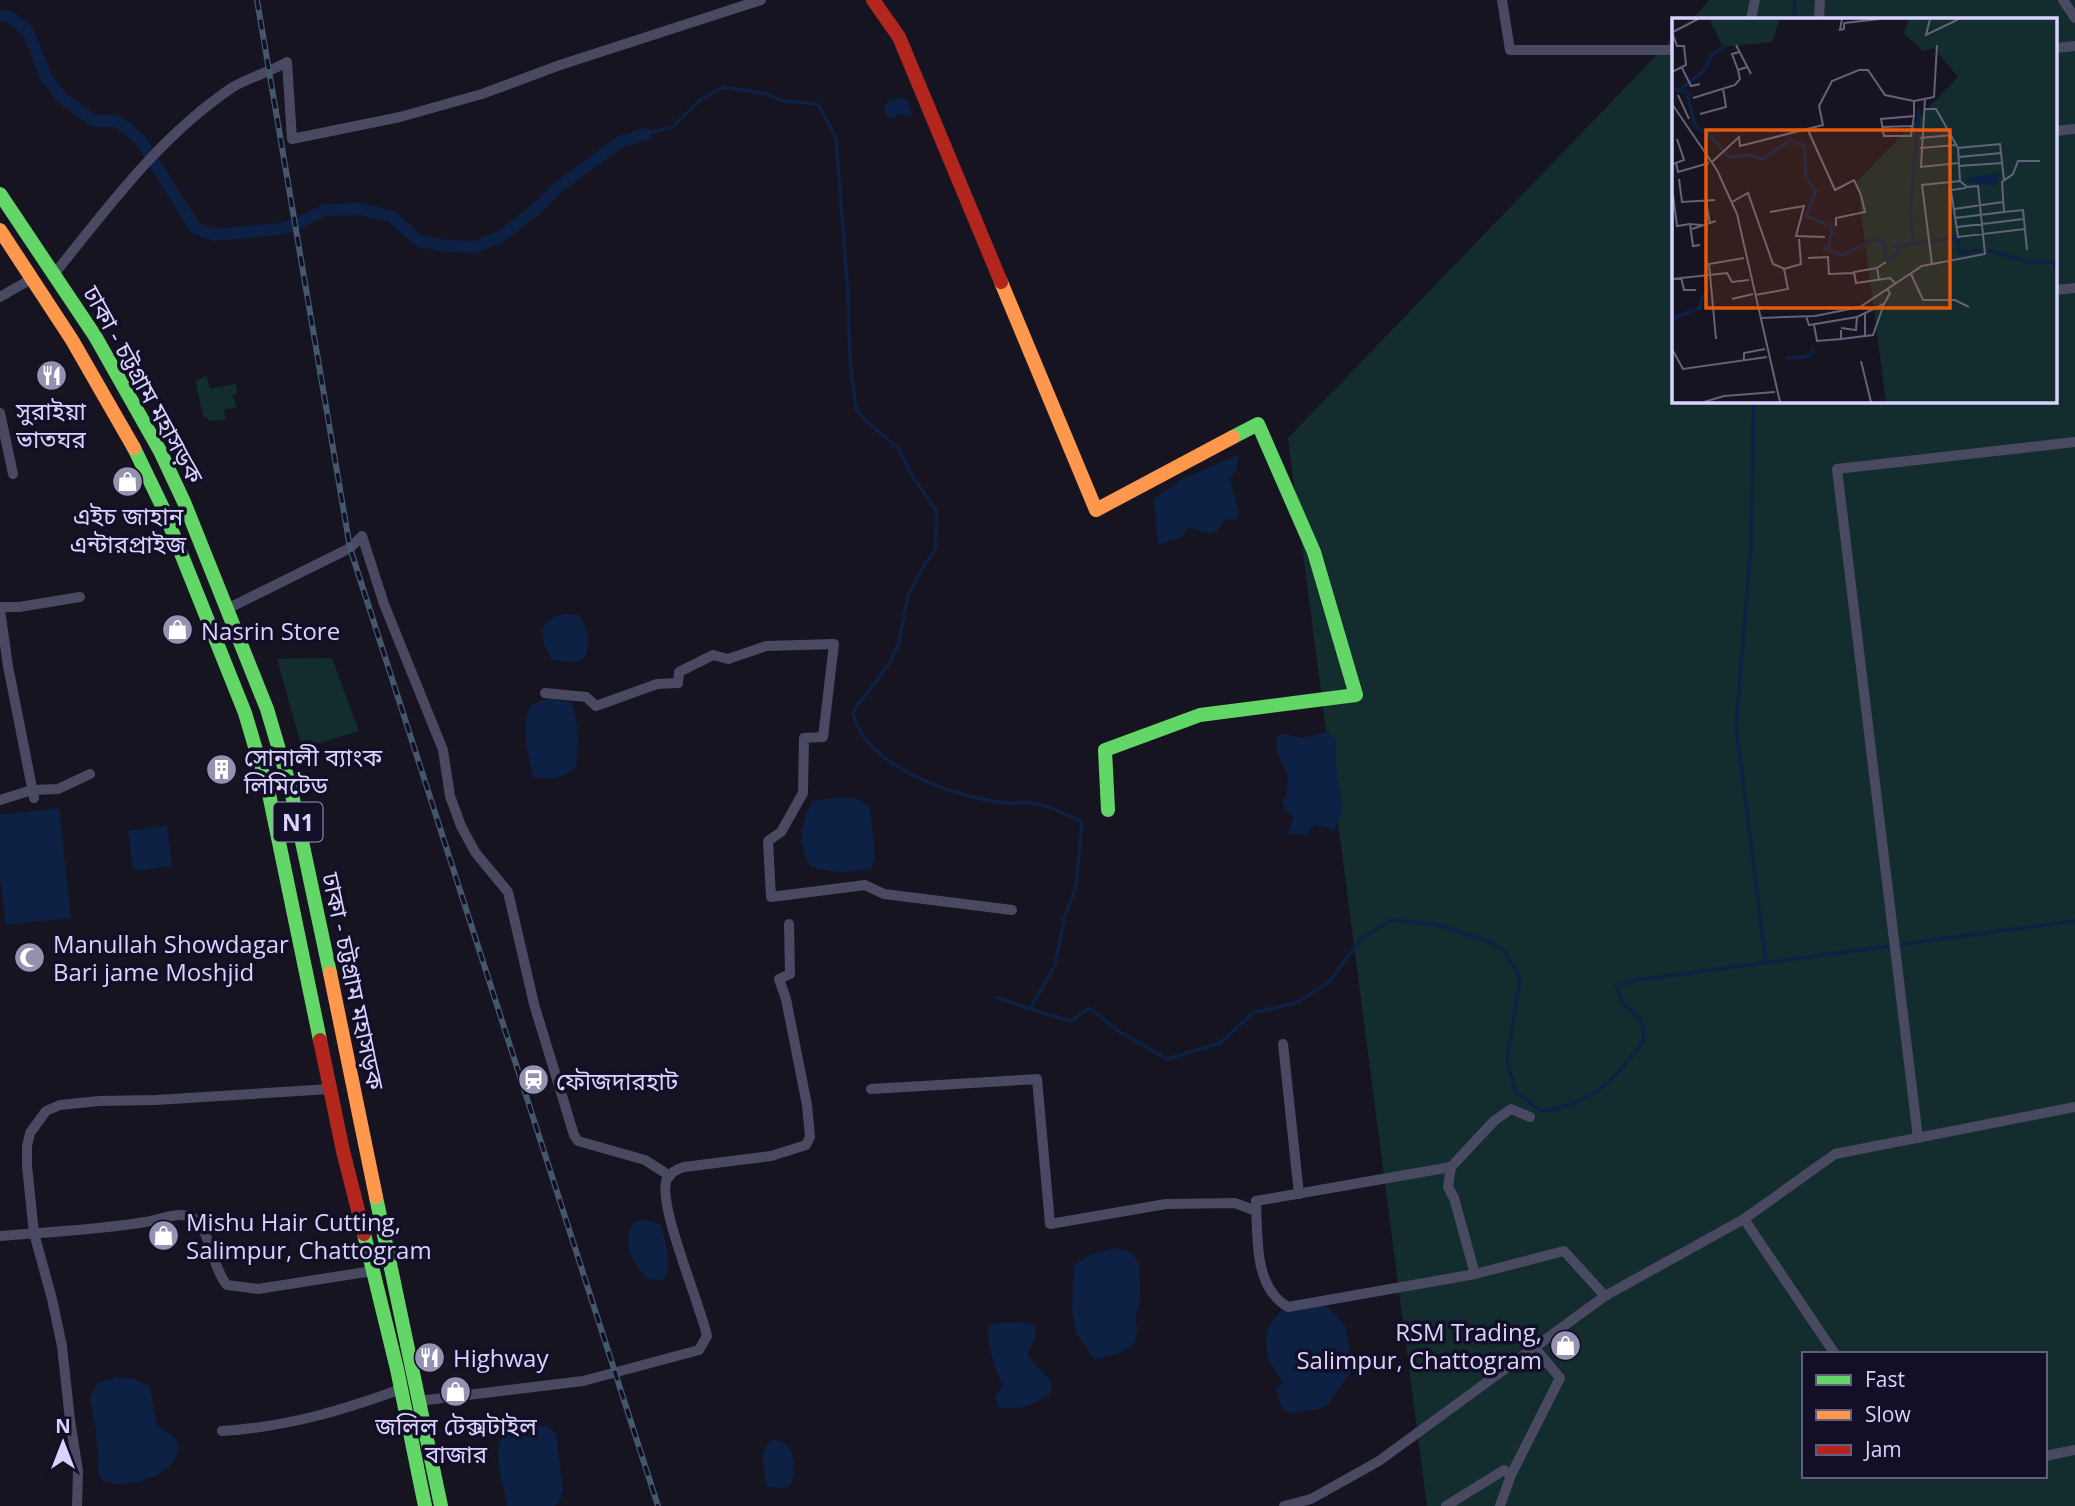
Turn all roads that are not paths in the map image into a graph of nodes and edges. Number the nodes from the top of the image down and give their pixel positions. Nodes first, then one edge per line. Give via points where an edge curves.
1 (761, 0) edge
2 (873, 0) edge
3 (1502, 0) edge
4 (1755, 0) edge
5 (1820, 0) edge
6 (2063, 0) edge
7 (1751, 18) edge
8 (1819, 18) edge
9 (2075, 18) edge
10 (1672, 50) edge
11 (0, 194) edge
12 (0, 230) edge
13 (55, 274) junction
14 (33, 278) junction
15 (0, 298) edge
16 (0, 413) edge
17 (2075, 442) edge
18 (13, 474) dead end
19 (80, 597) dead end
20 (0, 609) edge
21 (227, 609) junction
22 (544, 692) dead end
23 (90, 774) dead end
24 (291, 790) junction
25 (33, 794) junction
26 (0, 800) edge
27 (1108, 810) dead end
28 (1012, 910) dead end
29 (789, 925) dead end
30 (1283, 1044) dead end
31 (326, 1064) junction
32 (330, 1089) junction
33 (872, 1089) dead end
34 (2075, 1107) edge
35 (1530, 1117) dead end
36 (1918, 1138) junction
37 (1451, 1167) junction
38 (670, 1176) junction
39 (1299, 1194) junction
40 (1256, 1211) junction
41 (1744, 1219) junction
42 (34, 1233) junction
43 (0, 1236) edge
44 (372, 1271) junction
45 (1475, 1275) junction
46 (1605, 1296) junction
47 (1534, 1347) junction
48 (1834, 1352) edge
49 (401, 1389) junction
50 (418, 1401) junction
51 (222, 1431) dead end
52 (2075, 1450) edge
53 (2047, 1456) edge
54 (1511, 1475) junction
55 (77, 1506) edge
56 (425, 1506) edge
57 (441, 1506) edge
58 (1284, 1506) edge
59 (1446, 1506) edge
60 (1500, 1506) edge

1 - 13 street via 482,94 292,139 287,62 235,86 176,132 141,167
2 - 27 main road via 899,37 1096,510 1258,424 1314,552 1356,695 1200,715 1105,750
3 - 10 street via 1510,50
4 - 7 street
5 - 8 street
6 - 9 street
11 - 13 main road, ঢাকা - চট্টগ্রাম মহাসড়ক / N1
12 - 14 main road, ঢাকা - চট্টগ্রাম মহাসড়ক / N1
13 - 21 main road, ঢাকা - চট্টগ্রাম মহাসড়ক / N1 via 160,451
14 - 15 street
14 - 31 main road, ঢাকা - চট্টগ্রাম মহাসড়ক / N1 via 138,455 245,713 269,794
16 - 18 street
17 - 36 street via 1837,469
19 - 20 street
20 - 25 street
21 - 24 main road, ঢাকা - চট্টগ্রাম মহাসড়ক / N1 via 267,709
21 - 38 street via 350,548 362,536 443,750 450,796 461,826 475,852 508,892 534,1004 574,1135 578,1141 645,1160
22 - 28 street via 586,696 596,706 657,684 678,683 679,672 713,655 728,659 766,646 834,644 823,737 804,738 803,793 781,832 768,841 771,897 865,885 884,894
23 - 25 street via 58,789
24 - 31 main road via 294,845 324,1020
24 - 50 main road, ঢাকা - চট্টগ্রাম মহাসড়ক / N1
25 - 26 street
29 - 38 street via 790,974 779,979 810,1137 806,1145 771,1156 700,1163 674,1170
30 - 39 street
31 - 32 main road, ঢাকা - চট্টগ্রাম মহাসড়ক / N1
32 - 42 street via 99,1101 46,1111 30,1133 27,1146
32 - 44 main road, ঢাকা - চট্টগ্রাম মহাসড়ক / N1
33 - 40 street via 1037,1079 1050,1224 1166,1204 1235,1203
34 - 36 street
35 - 37 street via 1511,1109
36 - 41 street via 1835,1154
37 - 39 street
37 - 45 street via 1448,1187
38 - 50 street via 665,1196 671,1222 707,1336 699,1350 583,1381
39 - 40 street via 1256,1201
40 - 45 street via 1260,1269 1277,1301 1288,1307
41 - 46 street
41 - 48 street
42 - 43 street
42 - 44 street via 184,1215 202,1230 227,1285 258,1289
42 - 55 street via 62,1346 78,1471
44 - 49 main road, ঢাকা - চট্টগ্রাম মহাসড়ক / N1
45 - 46 street via 1564,1251
46 - 47 street
47 - 54 street via 1560,1378
47 - 58 street via 1379,1461 1311,1499
49 - 51 street via 291,1423
49 - 56 main road, ঢাকা - চট্টগ্রাম মহাসড়ক / N1
50 - 57 main road, ঢাকা - চট্টগ্রাম মহাসড়ক / N1
52 - 53 street
54 - 59 street via 1504,1470
54 - 60 street

